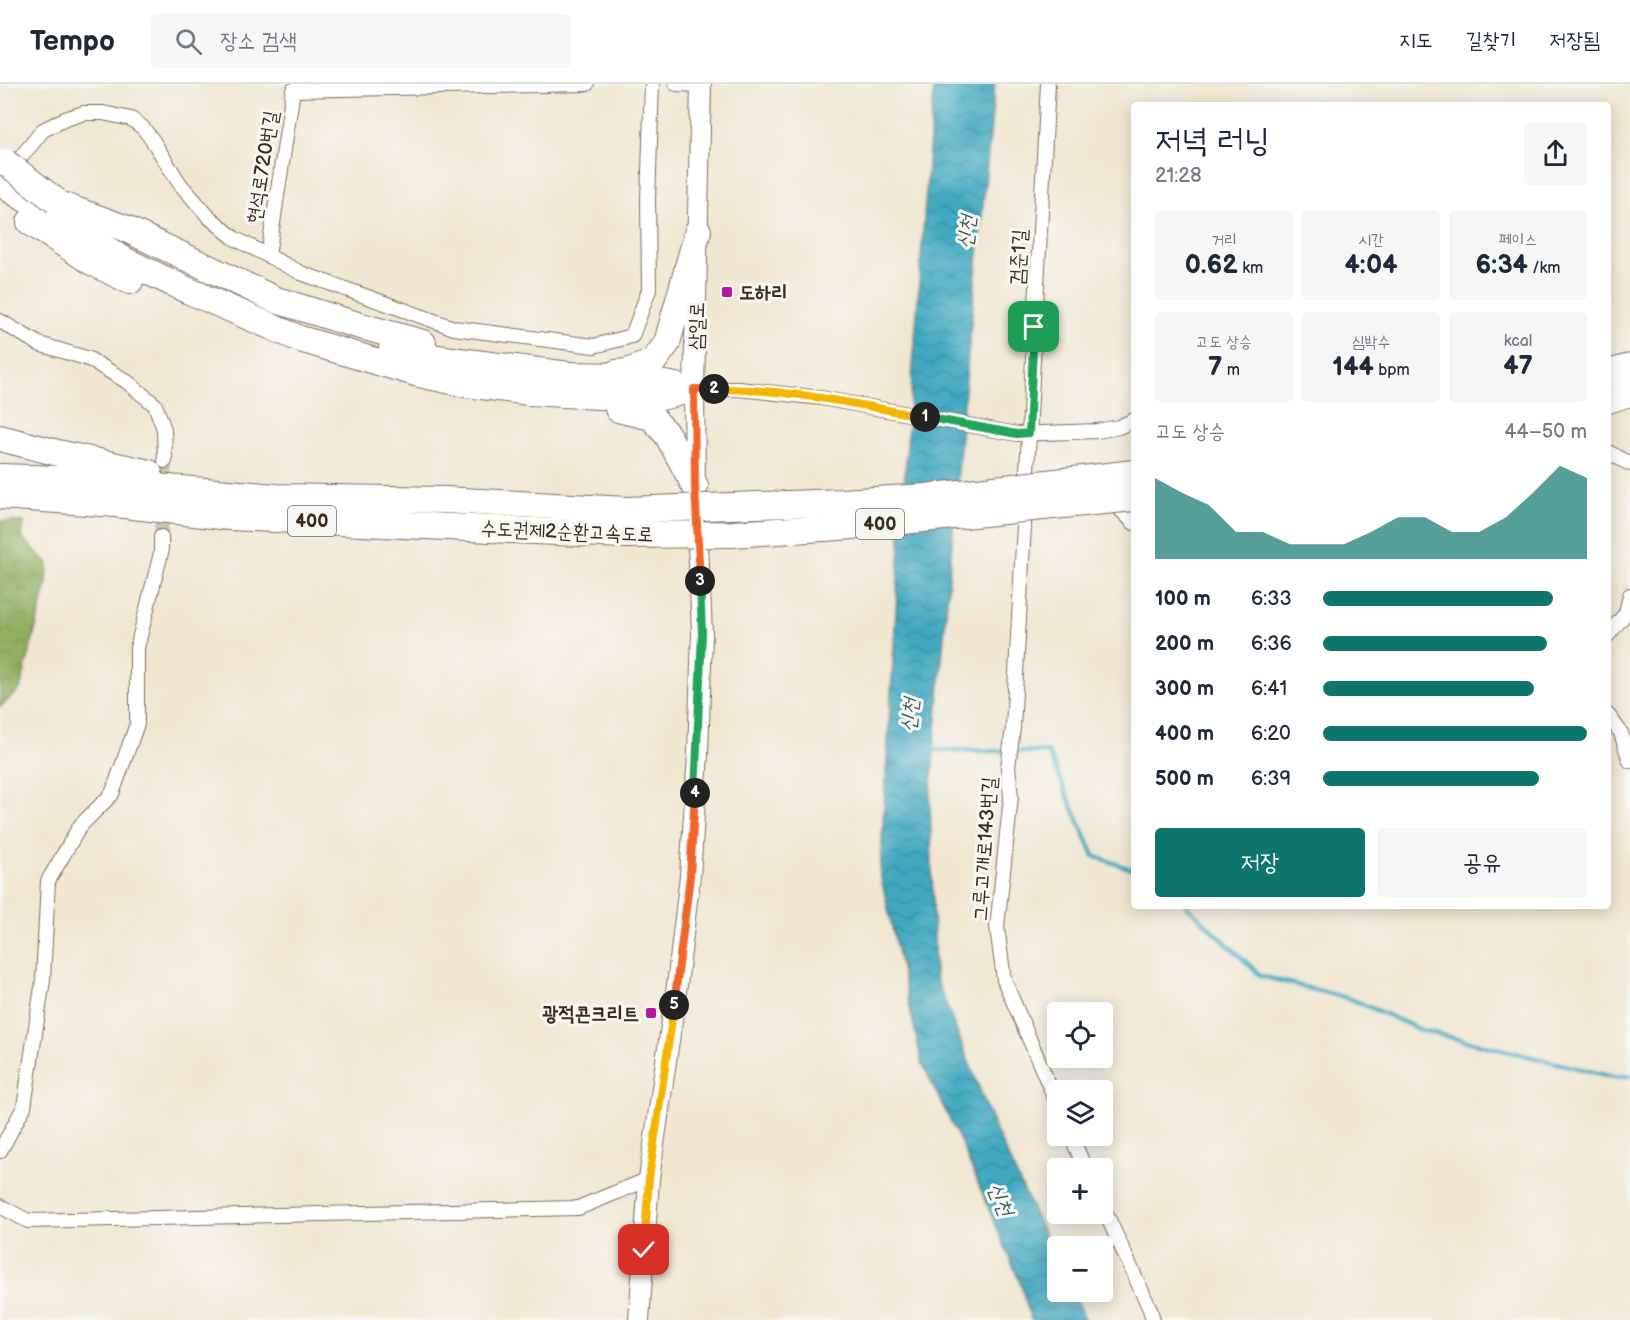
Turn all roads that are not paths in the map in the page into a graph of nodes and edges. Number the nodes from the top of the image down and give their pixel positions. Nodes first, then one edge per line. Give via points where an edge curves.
1 (587, 84) edge
2 (652, 84) edge
3 (676, 84) edge
4 (1048, 84) edge
5 (701, 85) edge
6 (1, 171) edge
7 (0, 196) edge
8 (51, 212) junction
9 (698, 231) junction
10 (267, 256) junction
11 (0, 321) edge
12 (1630, 367) edge
13 (1611, 372) edge
14 (569, 375) junction
15 (694, 389) junction
16 (529, 392) junction
17 (1630, 393) edge
18 (1611, 399) edge
19 (1131, 421) edge
20 (1023, 434) junction
21 (0, 438) edge
22 (1611, 454) edge
23 (165, 461) tunnel mouth
24 (1630, 465) edge
25 (1131, 472) edge
26 (0, 477) edge
27 (695, 486) junction
28 (0, 496) edge
29 (445, 500) junction
30 (1126, 502) edge
31 (161, 537) tunnel mouth
32 (1630, 595) edge
33 (1611, 631) edge
34 (1611, 719) edge
35 (1013, 728) joint
36 (1630, 761) edge
37 (1047, 1080) edge
38 (0, 1150) edge
39 (649, 1179) junction
40 (0, 1206) edge
41 (1110, 1224) edge
42 (639, 1320) edge
43 (1153, 1320) edge

1 - 10 street, 현석로720번길 via 293,90
2 - 10 street via 649,290 632,336 594,346 454,328 301,273
3 - 5 street
4 - 20 street, 검준1길 via 1031,382
5 - 9 main road, 삼일로
6 - 8 highway, bridge
6 - 10 street via 43,130 65,119 84,113 131,119 142,126 180,184 209,217 234,238
7 - 8 highway
8 - 14 highway via 314,331 402,354
8 - 16 highway via 126,261 300,339 419,374
9 - 14 highway via 667,343 653,362 627,372
9 - 15 main road, 삼일로
11 - 23 street via 39,344 89,359 141,393 155,405 164,429
12 - 13 highway
14 - 15 highway via 620,376
15 - 16 highway via 652,399
15 - 20 street via 739,389 821,398
15 - 27 main road, 삼일로
16 - 27 highway via 652,417 668,436
17 - 18 highway
19 - 20 street via 1097,431
20 - 35 street, 검준1길 via 1026,473
21 - 29 highway via 144,472
22 - 24 street
25 - 29 highway, 수도권제2순환고속도로 / 400, bridge via 925,497 841,502 627,510
26 - 29 highway, 수도권제2순환고속도로 / 400 via 278,497
27 - 39 main road, 삼일로 via 702,633 690,876
28 - 30 highway, 수도권제2순환고속도로 / 400, bridge via 229,517 624,535 732,534 854,526
31 - 38 street via 161,553 136,648 136,724 112,794 80,825 48,881 43,980 24,1107
32 - 33 street via 1626,613
34 - 36 street via 1621,733
35 - 37 street, 그루고개로143번길 via 1008,767 1011,797 997,927 1004,980
39 - 40 street via 578,1208 28,1221
39 - 42 main road, 삼일로
41 - 43 street

